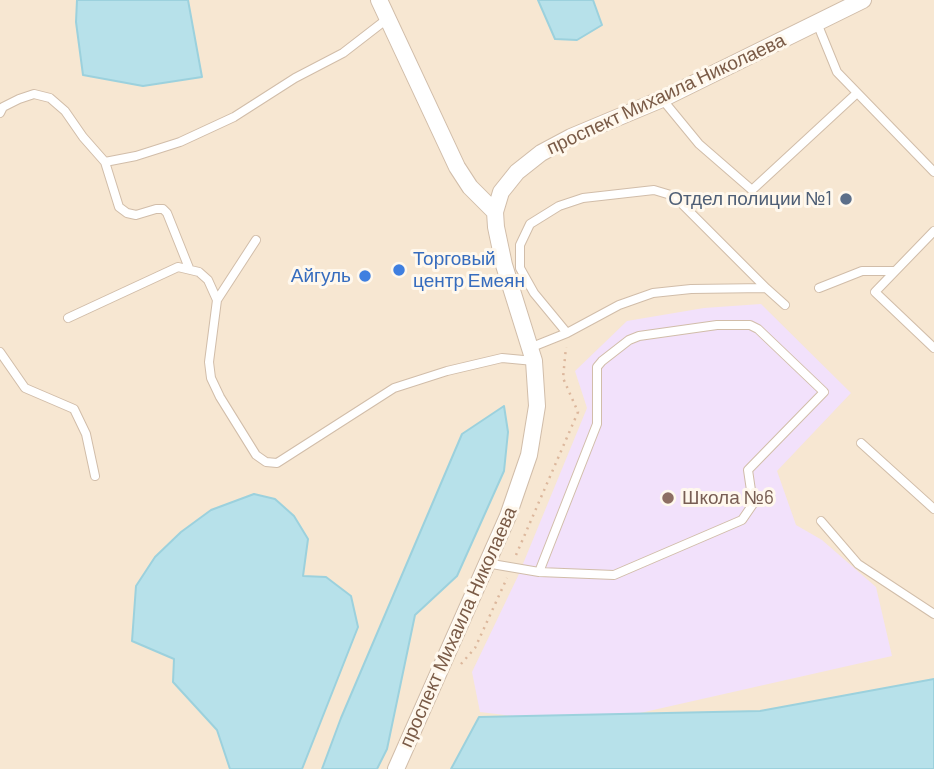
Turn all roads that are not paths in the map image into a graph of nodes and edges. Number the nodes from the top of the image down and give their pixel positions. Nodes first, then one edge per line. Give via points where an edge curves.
1 (379, 0) edge
2 (863, 0) edge
3 (387, 19) junction
4 (817, 23) junction
5 (857, 93) junction
6 (662, 99) junction
7 (0, 113) edge
8 (105, 162) junction
9 (934, 172) edge
10 (495, 212) junction
11 (934, 231) edge
12 (256, 240) dead end
13 (189, 268) junction
14 (894, 271) junction
15 (766, 288) junction
16 (818, 288) dead end
17 (217, 300) junction
18 (785, 305) dead end
19 (68, 318) dead end
20 (567, 333) junction
21 (934, 348) edge
22 (0, 352) edge
23 (533, 354) junction
24 (861, 443) dead end
25 (96, 476) dead end
26 (934, 509) edge
27 (821, 521) dead end
28 (486, 563) junction
29 (539, 572) junction
30 (934, 614) edge
31 (396, 769) edge

1 - 3 street
2 - 4 street, проспект Михаила Николаева
3 - 8 lane via 343,52 234,117 180,142
3 - 10 street via 457,167
4 - 5 lane via 837,72
4 - 6 street, проспект Михаила Николаева
5 - 6 lane via 752,190 699,144
5 - 9 lane
6 - 10 street, проспект Михаила Николаева via 541,153 501,192
7 - 8 lane via 34,94 50,98
8 - 13 lane via 119,207 136,215 163,209
10 - 23 street, проспект Михаила Николаева via 504,265
11 - 14 lane
12 - 17 lane
13 - 17 lane via 208,279
13 - 19 lane via 178,267
14 - 16 lane via 862,271
14 - 21 lane via 875,292
15 - 18 lane
15 - 20 lane via 653,293
15 - 20 lane via 674,196 654,190 583,198 530,224 520,245 520,268
17 - 23 lane via 211,379 256,455 266,462 277,463 394,388 447,371
20 - 23 lane
22 - 25 lane via 25,388 74,409 86,434
23 - 28 street, проспект Михаила Николаева via 537,406 529,455
24 - 26 lane
27 - 30 lane via 858,564
28 - 29 lane
28 - 31 street, проспект Михаила Николаева
29 - 29 lane via 597,424 597,367 629,340 717,324 750,325 824,392 748,470 753,504 742,520 614,575

